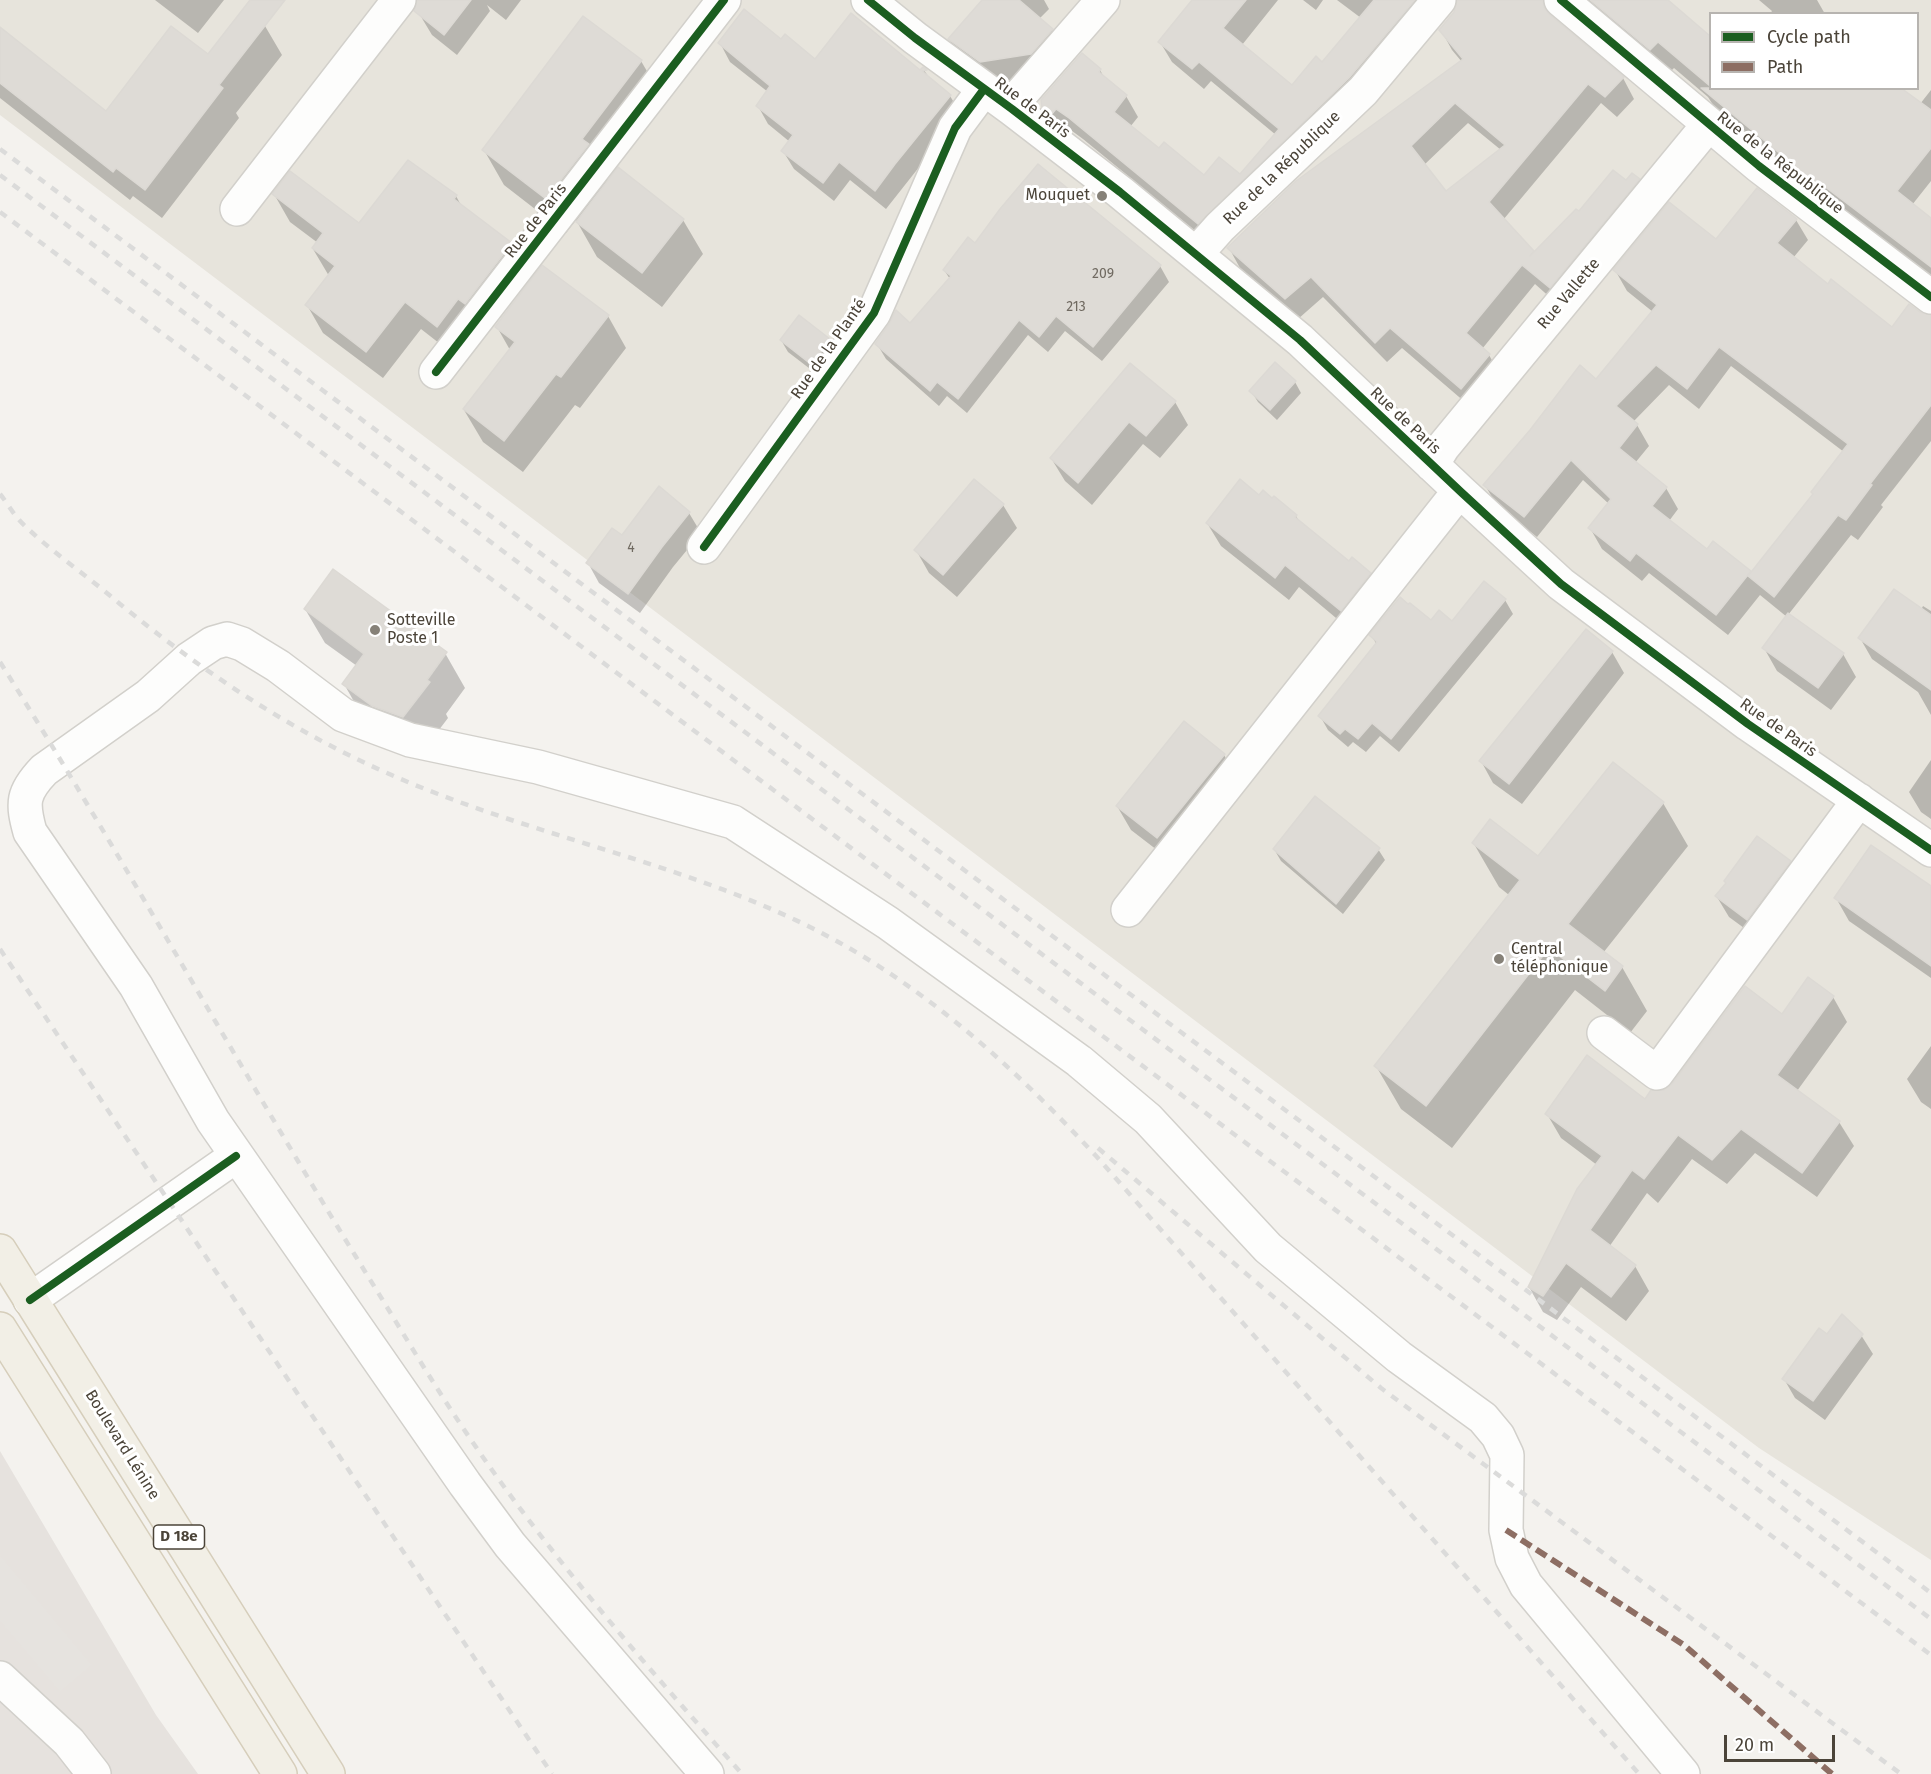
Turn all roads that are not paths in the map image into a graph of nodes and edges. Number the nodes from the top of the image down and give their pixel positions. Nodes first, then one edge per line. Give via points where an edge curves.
1 (399, 0) edge
2 (724, 0) edge
3 (868, 0) edge
4 (1103, 0) edge
5 (1439, 0) edge
6 (1561, 0) edge
7 (984, 88) junction
8 (1012, 109) junction
9 (1709, 124) junction
10 (237, 210) dead end
11 (1196, 254) junction
12 (1931, 297) edge
13 (436, 372) dead end
14 (1432, 465) junction
15 (1461, 492) junction
16 (704, 547) dead end
17 (1858, 800) junction
18 (1931, 850) edge
19 (1128, 910) dead end
20 (1604, 1033) dead end
21 (236, 1156) junction
22 (0, 1251) edge
23 (30, 1300) junction
24 (0, 1329) edge
25 (0, 1678) edge
26 (94, 1774) edge
27 (280, 1774) edge
28 (328, 1774) edge
29 (707, 1774) edge
30 (1683, 1774) edge

1 - 10 street
2 - 13 street, Rue de Paris
3 - 7 street, Rue de Paris
4 - 8 street
5 - 11 street, Rue de la République via 1363,91
6 - 9 street, Rue de la République
7 - 8 street, Rue de Paris
7 - 16 street, Rue de la Planté via 954,128 874,313
8 - 11 street, Rue de Paris
9 - 12 street, Rue de la République
9 - 14 street, Rue Vallette
11 - 14 street, Rue de Paris via 1300,340
14 - 15 street, Rue de Paris
15 - 17 street, Rue de Paris via 1561,584 1616,627
15 - 19 street
17 - 18 street, Rue de Paris
17 - 20 street via 1657,1073
21 - 23 street
21 - 29 street via 510,1545
21 - 30 street via 136,986 30,832 24,811 25,796 44,770 148,696 189,659 227,639 278,666 343,715 410,740 538,767 733,822 888,923 1079,1060 1148,1119 1268,1248 1399,1357 1483,1418 1507,1455 1508,1539 1512,1558 1526,1585
22 - 23 main road, D 18e
23 - 28 main road, Boulevard Lénine / D 18e
24 - 27 main road, D 18e
25 - 26 street via 69,1742

